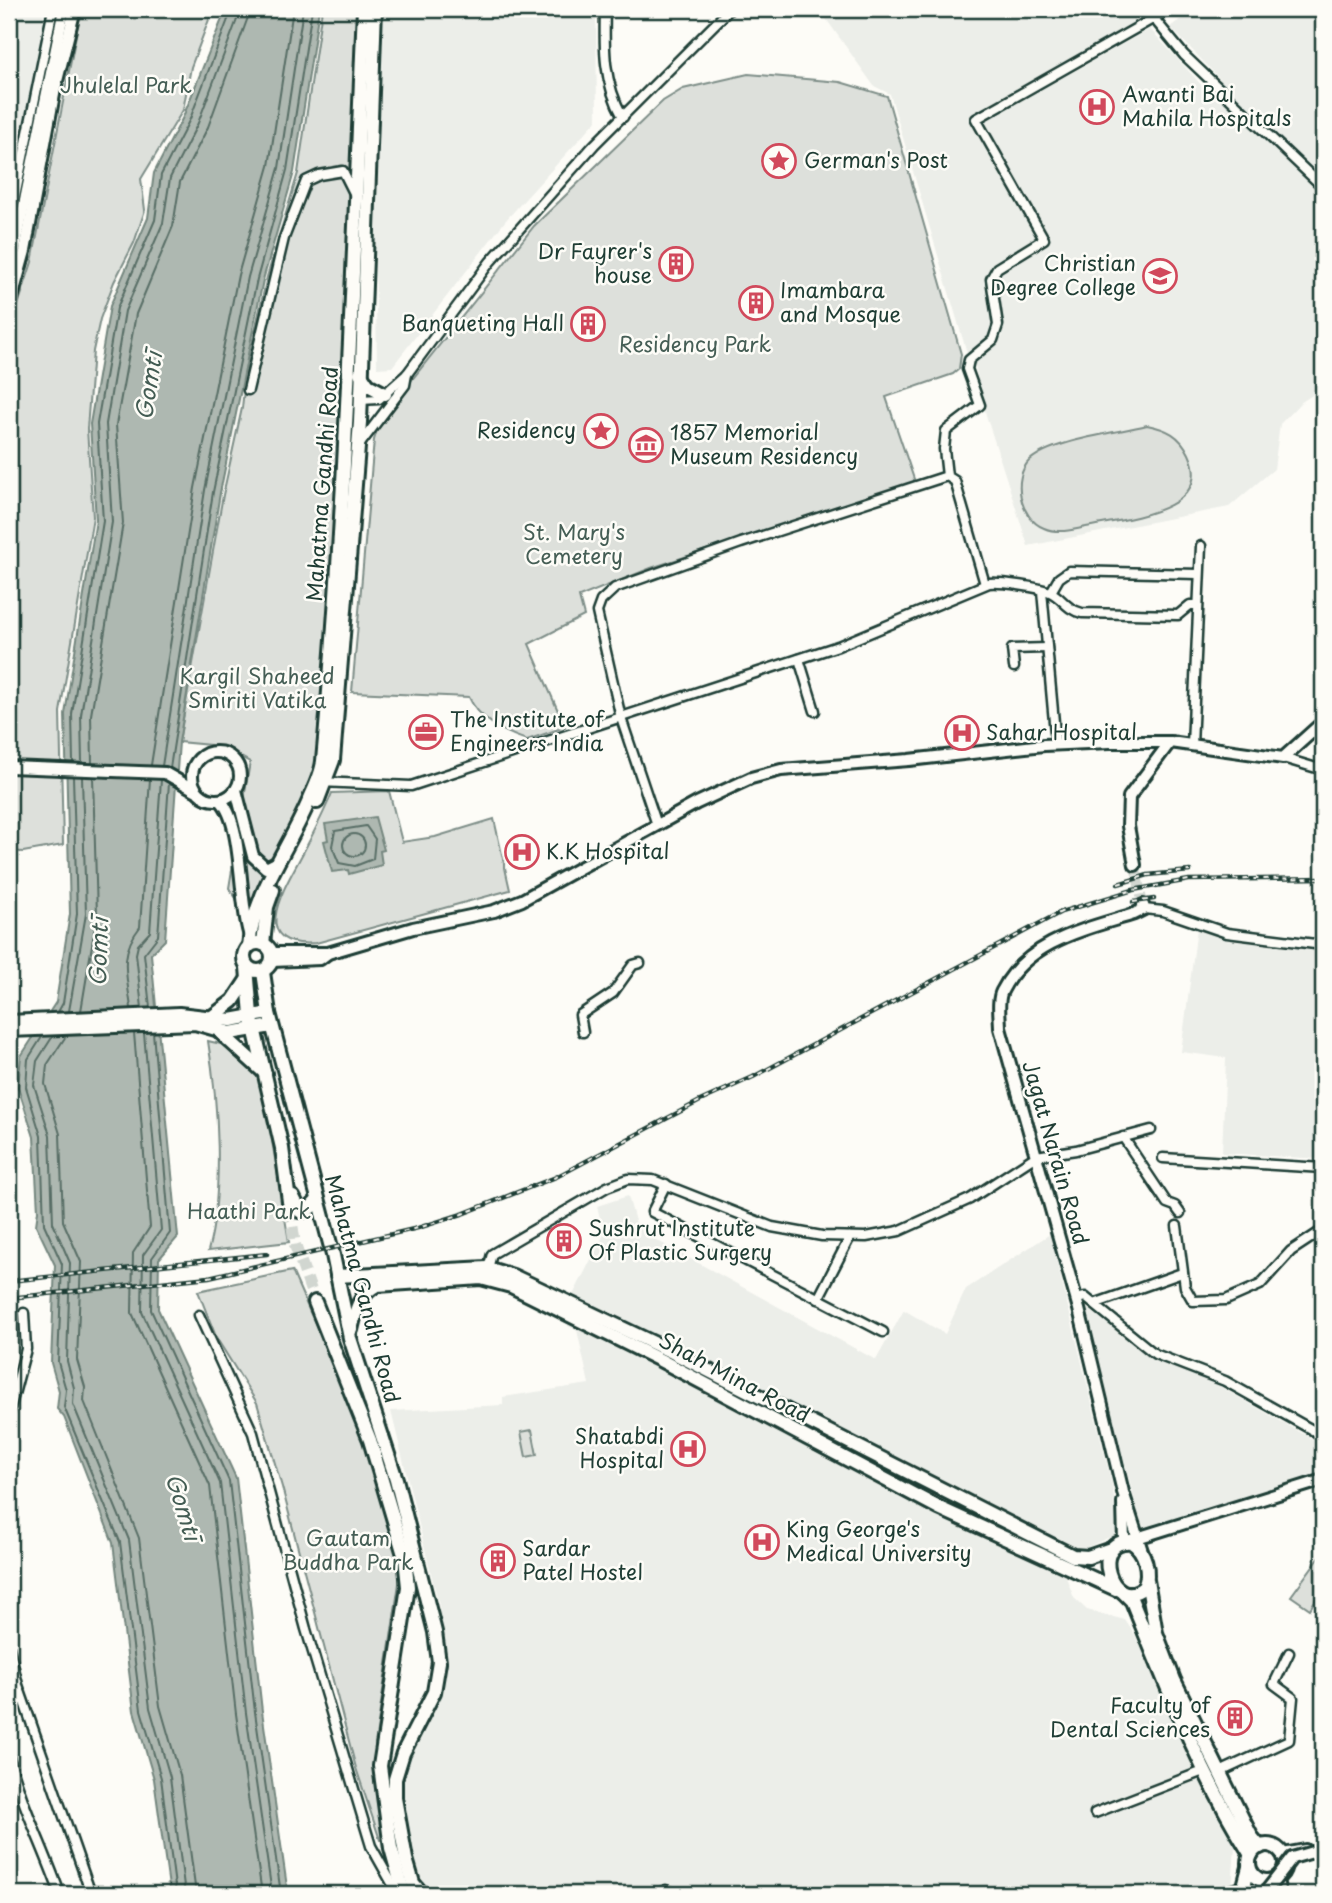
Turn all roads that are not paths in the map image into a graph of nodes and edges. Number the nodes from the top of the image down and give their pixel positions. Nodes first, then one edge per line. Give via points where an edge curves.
1 (53, 9) edge
2 (64, 9) edge
3 (75, 9) edge
4 (364, 9) edge
5 (375, 9) edge
6 (605, 9) edge
7 (730, 9) edge
8 (1146, 9) edge
9 (1170, 9) edge
10 (1153, 20) junction
11 (622, 117) junction
12 (1323, 187) edge
13 (356, 198) junction
14 (9, 227) edge
15 (9, 279) edge
16 (9, 309) edge
17 (360, 372) junction
18 (407, 374) junction
19 (248, 390) dead end
20 (385, 394) junction
21 (360, 400) junction
22 (359, 447) junction
23 (947, 476) junction
24 (1201, 546) dead end
25 (1198, 574) junction
26 (985, 584) junction
27 (1047, 592) junction
28 (1197, 605) junction
29 (1047, 648) junction
30 (799, 659) junction
31 (1014, 667) dead end
32 (815, 711) dead end
33 (621, 718) junction
34 (1323, 722) edge
35 (1170, 742) junction
36 (1056, 744) junction
37 (1192, 746) junction
38 (1283, 758) junction
39 (194, 765) junction
40 (11, 767) edge
41 (1323, 770) edge
42 (177, 774) junction
43 (322, 783) junction
44 (195, 790) junction
45 (236, 790) junction
46 (220, 800) junction
47 (657, 825) junction
48 (278, 862) junction
49 (1135, 865) tunnel mouth
50 (1144, 907) joint
51 (249, 941) junction
52 (1323, 945) edge
53 (269, 953) junction
54 (640, 963) dead end
55 (263, 971) junction
56 (247, 973) junction
57 (251, 1015) junction
58 (179, 1019) junction
59 (207, 1019) junction
60 (270, 1019) junction
61 (9, 1022) edge
62 (254, 1029) junction
63 (9, 1030) edge
64 (221, 1032) junction
65 (583, 1032) dead end
66 (267, 1076) junction
67 (1151, 1130) dead end
68 (1123, 1137) junction
69 (1035, 1156) junction
70 (1163, 1158) dead end
71 (1323, 1168) edge
72 (285, 1175) junction
73 (666, 1184) junction
74 (317, 1201) junction
75 (290, 1209) tunnel mouth
76 (1181, 1213) dead end
77 (1177, 1226) dead end
78 (1323, 1230) edge
79 (850, 1237) junction
80 (333, 1255) junction
81 (368, 1273) junction
82 (487, 1273) junction
83 (1182, 1273) junction
84 (337, 1276) junction
85 (818, 1299) junction
86 (1077, 1299) junction
87 (315, 1301) tunnel mouth
88 (1094, 1304) junction
89 (24, 1313) dead end
90 (199, 1315) dead end
91 (883, 1332) dead end
92 (350, 1338) junction
93 (705, 1378) junction
94 (9, 1413) edge
95 (808, 1423) junction
96 (802, 1436) junction
97 (1323, 1436) edge
98 (872, 1455) junction
99 (866, 1470) junction
100 (1323, 1480) edge
101 (1123, 1492) junction
102 (993, 1516) junction
103 (1199, 1521) junction
104 (987, 1531) junction
105 (1138, 1538) junction
106 (1124, 1542) junction
107 (1111, 1549) junction
108 (1142, 1551) junction
109 (1147, 1580) junction
110 (423, 1583) junction
111 (408, 1587) junction
112 (1120, 1591) junction
113 (9, 1647) edge
114 (1289, 1653) dead end
115 (1184, 1712) junction
116 (382, 1751) junction
117 (403, 1753) junction
118 (9, 1756) edge
119 (1206, 1770) junction
120 (1220, 1772) junction
121 (1095, 1813) dead end
122 (1323, 1848) edge
123 (1283, 1854) junction
124 (1253, 1856) junction
125 (1285, 1869) junction
126 (1276, 1880) junction
127 (1243, 1890) edge
128 (60, 1894) edge
129 (91, 1894) edge
130 (398, 1894) edge
131 (404, 1894) edge
132 (422, 1894) edge
133 (656, 1894) edge
134 (677, 1894) edge
135 (1214, 1894) edge
136 (1264, 1894) edge
137 (1279, 1894) edge

1 - 14 street
2 - 15 street
3 - 16 street
4 - 13 main road, Mahatma Gandhi Road
5 - 17 main road, Mahatma Gandhi Road
6 - 11 street via 604,60 611,96
7 - 11 street
8 - 10 street
9 - 10 street
10 - 12 street
10 - 23 street via 976,119 1044,239 997,268 991,279 998,325 993,340 969,360 967,369 980,405 946,430
11 - 18 street via 490,262
13 - 19 street via 343,171 306,181 284,238
13 - 43 main road, Mahatma Gandhi Road via 342,523
17 - 20 main road via 368,385
17 - 21 main road, Mahatma Gandhi Road
18 - 20 street
18 - 22 street via 405,384
20 - 21 street via 375,401
21 - 22 main road, Mahatma Gandhi Road
22 - 43 main road, Mahatma Gandhi Road via 333,760
23 - 26 street via 955,481
23 - 33 street via 615,588 597,612
24 - 25 street
25 - 27 street via 1069,571
25 - 28 street
26 - 27 street via 1002,582
26 - 30 street
27 - 28 street via 1069,610 1082,613 1178,615
27 - 29 street
28 - 37 street
29 - 31 street via 1012,649
29 - 36 street
30 - 32 street
30 - 33 street
33 - 43 street via 411,786
33 - 47 street
34 - 38 street
35 - 36 street
35 - 37 street
35 - 49 street via 1129,797 1128,826
36 - 47 street via 781,770 751,778
37 - 38 street
38 - 41 street
39 - 42 street
39 - 44 street
39 - 45 street via 209,753 229,756 240,772
40 - 42 street
42 - 44 street
43 - 48 main road, Mahatma Gandhi Road
43 - 53 main road, Mahatma Gandhi Road via 267,907
44 - 46 street via 207,799
45 - 46 street
45 - 48 street via 257,862 268,869
46 - 51 street via 233,828
47 - 53 street via 503,907 328,953
48 - 51 main road, Mahatma Gandhi Road via 255,913
50 - 52 street via 1227,933
50 - 69 street, Jagat Narain Road via 1069,934 1025,959 1000,993 1000,1028
51 - 53 main road
51 - 56 main road, Mahatma Gandhi Road via 244,956
53 - 55 main road
54 - 65 street via 633,965 613,993 580,1015
55 - 56 main road
55 - 60 main road, Mahatma Gandhi Road
56 - 57 main road
56 - 59 main road via 233,1001
57 - 59 main road
57 - 60 main road
57 - 62 main road
58 - 59 main road
58 - 61 main road
58 - 63 main road
59 - 64 main road
60 - 62 main road
60 - 74 main road, Mahatma Gandhi Road
62 - 64 main road
62 - 66 main road
64 - 66 main road
66 - 72 main road
67 - 68 street
68 - 69 street
68 - 76 street via 1167,1203
69 - 79 street via 970,1199 928,1220 899,1231
69 - 86 street, Jagat Narain Road
70 - 71 street
72 - 74 main road via 297,1209 308,1210
72 - 75 main road
73 - 79 street via 772,1227 821,1237
73 - 82 street via 628,1179 607,1187 492,1254
73 - 85 street via 652,1212
74 - 80 main road, Mahatma Gandhi Road
77 - 83 street
78 - 83 street via 1291,1251 1260,1285 1226,1300 1193,1301
79 - 85 street
80 - 81 main road
80 - 84 main road, Mahatma Gandhi Road
81 - 82 main road, Shah Mina Road
81 - 84 main road, Shah Mina Road
82 - 92 main road, Shah Mina Road via 377,1285 358,1303
82 - 93 main road, Shah Mina Road
83 - 88 street
84 - 92 main road, Mahatma Gandhi Road
85 - 91 street
86 - 88 street via 1086,1297
86 - 101 street, Jagat Narain Road
87 - 111 main road, Mahatma Gandhi Road via 370,1440 405,1558
88 - 97 street via 1156,1353 1225,1381
89 - 94 street via 26,1349
90 - 130 street via 253,1433 371,1846
92 - 110 main road, Mahatma Gandhi Road via 396,1479
93 - 95 main road, Shah Mina Road
93 - 96 main road, Shah Mina Road
95 - 96 main road
95 - 98 main road, Shah Mina Road
96 - 99 main road, Shah Mina Road
98 - 99 main road
98 - 102 main road, Shah Mina Road
99 - 104 main road, Shah Mina Road
100 - 103 street
101 - 105 street, Jagat Narain Road
101 - 106 street, Jagat Narain Road
102 - 104 main road
102 - 107 main road, Shah Mina Road via 1073,1556 1088,1558
103 - 105 street
103 - 108 street via 1149,1542
104 - 112 main road, Shah Mina Road
105 - 106 street
105 - 108 street, Jagat Narain Road
106 - 107 main road
106 - 108 main road
107 - 112 main road via 1107,1561
108 - 109 main road
109 - 112 main road via 1138,1592
109 - 115 main road via 1156,1633
110 - 111 main road
110 - 117 main road, Mahatma Gandhi Road via 439,1662 434,1692
111 - 116 main road, Mahatma Gandhi Road
112 - 115 main road via 1132,1601
113 - 129 street
114 - 120 street via 1274,1684 1293,1698 1289,1740
115 - 119 main road
115 - 120 main road
116 - 117 main road
116 - 131 main road, Mahatma Gandhi Road via 385,1810
117 - 132 main road, Mahatma Gandhi Road via 395,1798 406,1859 413,1883
118 - 128 street via 18,1791
119 - 121 street
119 - 124 main road via 1232,1825
120 - 124 main road
122 - 123 street
122 - 125 street
122 - 136 street, bridge via 1292,1858
123 - 124 main road via 1272,1846
123 - 125 main road
124 - 126 main road via 1255,1877
124 - 127 main road
125 - 126 main road
126 - 137 main road
127 - 135 street
133 - 134 street via 666,1890

